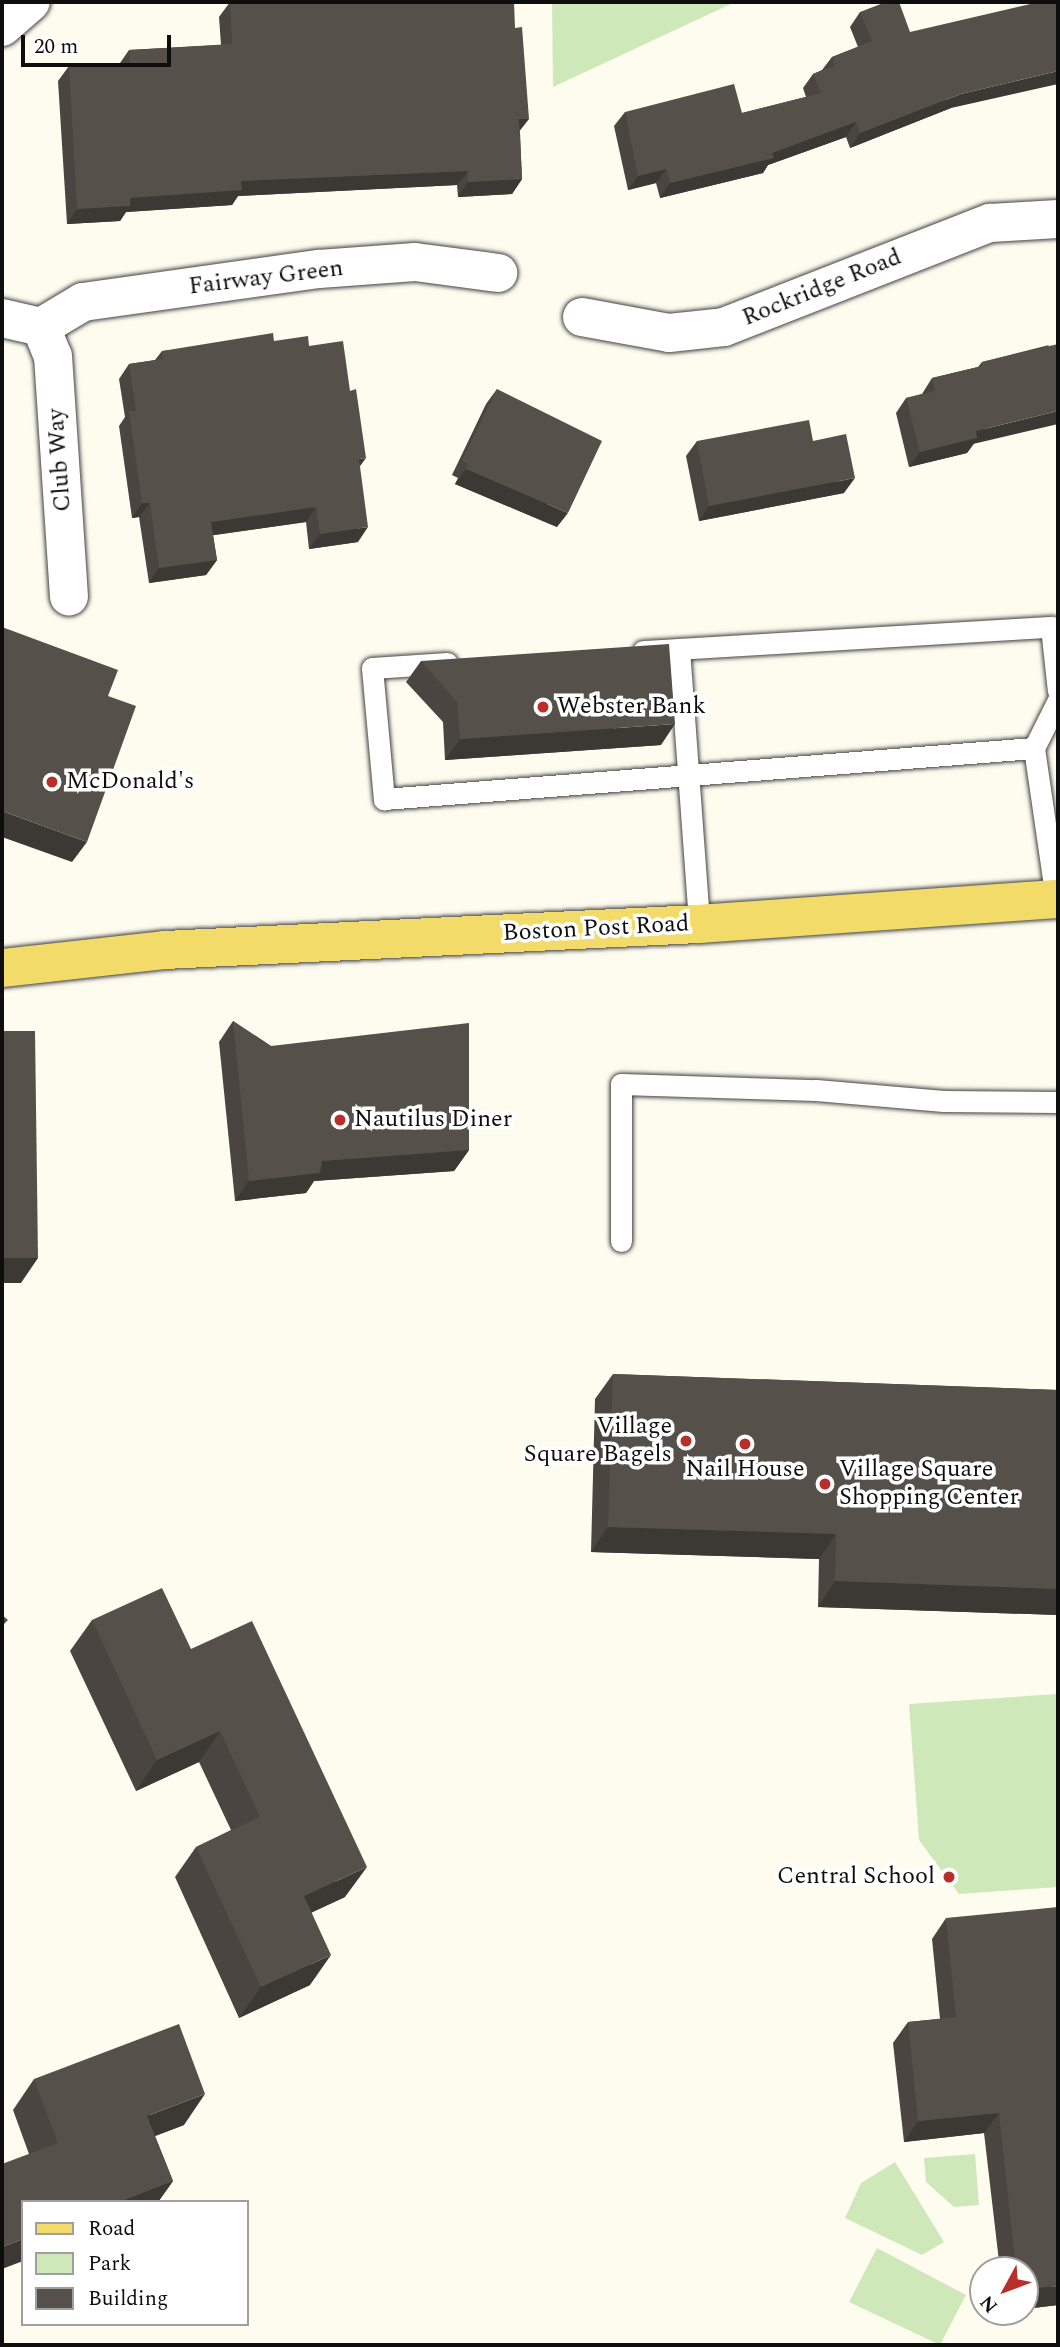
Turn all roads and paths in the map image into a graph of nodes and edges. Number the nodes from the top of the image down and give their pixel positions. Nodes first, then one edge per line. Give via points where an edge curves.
1 (31, 2) edge
2 (2, 27) edge
3 (1058, 219) edge
4 (498, 272) dead end
5 (582, 317) dead end
6 (2, 318) edge
7 (41, 327) junction
8 (69, 596) dead end
9 (679, 649) junction
10 (626, 652) edge
11 (466, 662) edge
12 (1058, 691) edge
13 (1058, 700) edge
14 (1034, 748) junction
15 (690, 775) junction
16 (1057, 899) edge
17 (699, 924) junction
18 (2, 968) edge
19 (1058, 1102) edge
20 (621, 1241) dead end

1 - 2 street
3 - 5 street, Rockridge Road via 990,223 724,327 669,332
4 - 7 street, Fairway Green via 415,262 319,269 83,302
6 - 7 street
7 - 8 street, Club Way via 53,356
9 - 10 lane
9 - 12 lane via 1051,627
9 - 15 lane
11 - 15 lane via 372,668 384,799
13 - 14 lane
14 - 15 lane
14 - 16 lane
15 - 17 lane
16 - 17 main road, Boston Post Road
17 - 18 main road, Boston Post Road via 134,954
19 - 20 lane via 944,1101 816,1090 621,1084

